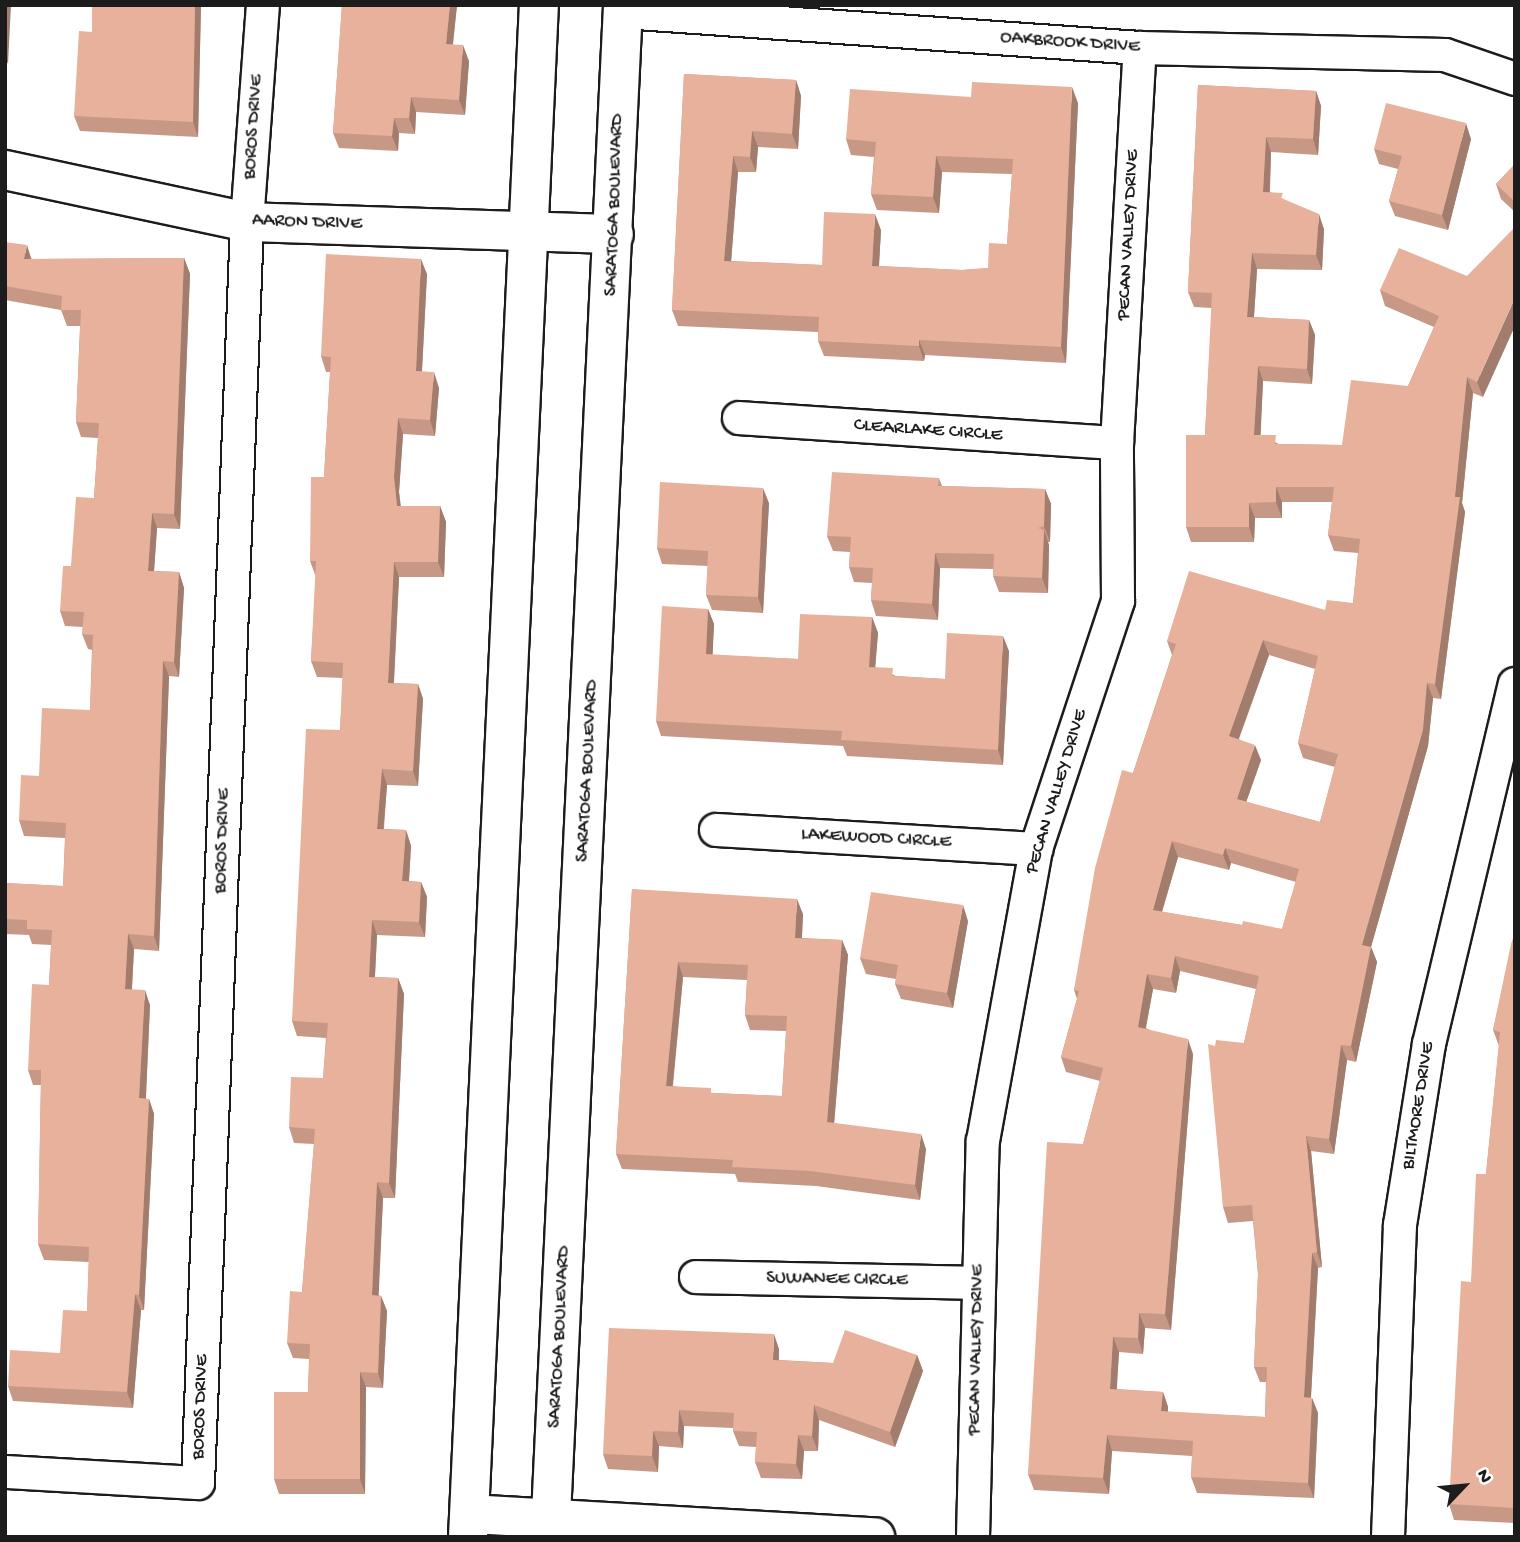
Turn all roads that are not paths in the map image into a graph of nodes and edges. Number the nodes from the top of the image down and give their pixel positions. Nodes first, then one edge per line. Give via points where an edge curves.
1 (263, 5) edge
2 (540, 5) edge
3 (623, 8) edge
4 (1140, 48) junction
5 (1515, 79) edge
6 (5, 170) edge
7 (247, 222) junction
8 (529, 228) junction
9 (614, 234) junction
10 (739, 418) dead end
11 (1117, 443) junction
12 (1515, 684) edge
13 (716, 830) dead end
14 (1036, 849) junction
15 (696, 1277) dead end
16 (979, 1283) junction
17 (5, 1472) edge
18 (469, 1525) edge
19 (551, 1527) edge
20 (875, 1537) edge
21 (973, 1537) edge
22 (1388, 1537) edge

1 - 7 street, BOROS DRIVE
2 - 8 main road
3 - 4 street, OAKBROOK DRIVE
3 - 9 main road, SARATOGA BOULEVARD
4 - 5 street, OAKBROOK DRIVE via 1445,55
4 - 11 street, PECAN VALLEY DRIVE
6 - 7 main road, AARON DRIVE
7 - 8 main road, AARON DRIVE
7 - 17 street, BOROS DRIVE via 198,1483
8 - 9 main road, AARON DRIVE
8 - 18 main road
9 - 19 main road, SARATOGA BOULEVARD
10 - 11 street, CLEARLAKE CIRCLE
11 - 14 street, PECAN VALLEY DRIVE via 1118,601
12 - 22 street, BILTMORE DRIVE via 1429,1044 1402,1212
13 - 14 street, LAKEWOOD CIRCLE
14 - 16 street, PECAN VALLEY DRIVE via 983,1141
15 - 16 street, SUWANEE CIRCLE
16 - 21 street, PECAN VALLEY DRIVE
18 - 19 main road
19 - 20 main road

